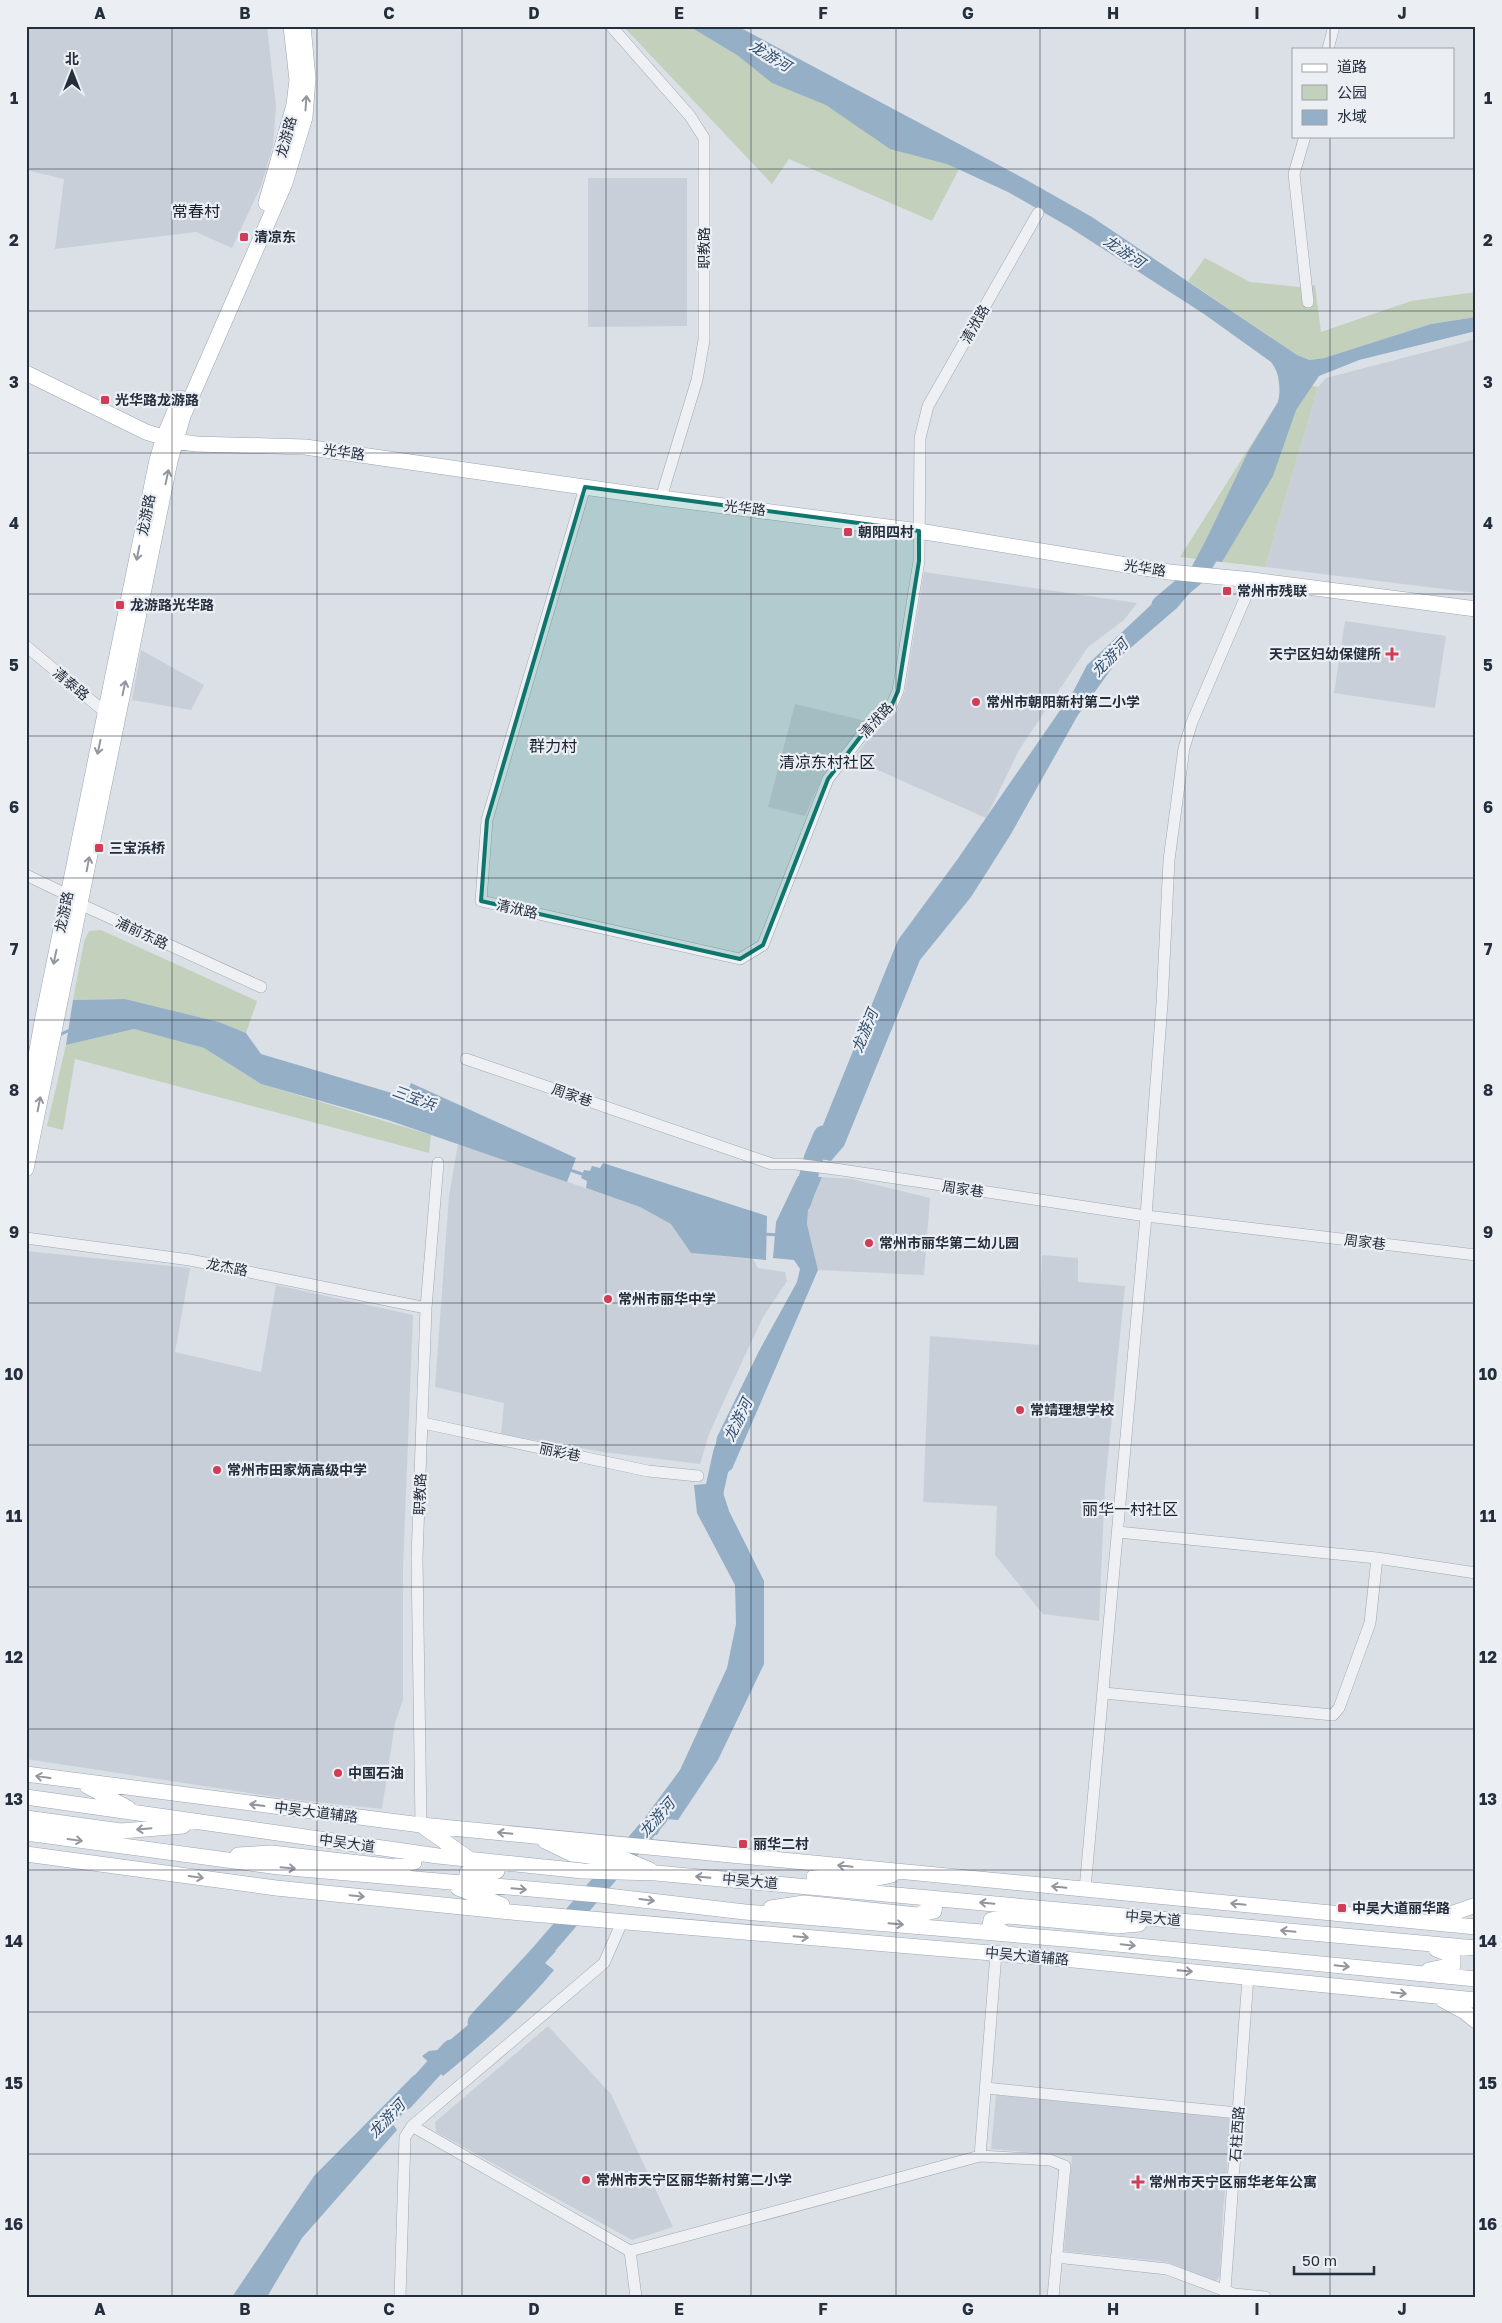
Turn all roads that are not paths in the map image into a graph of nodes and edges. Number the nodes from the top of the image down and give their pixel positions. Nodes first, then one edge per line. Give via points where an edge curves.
1 (291, 26) edge
2 (303, 26) edge
3 (611, 26) edge
4 (1334, 26) edge
5 (1328, 48) edge
6 (1304, 138) edge
7 (1038, 213) dead end
8 (1308, 302) dead end
9 (26, 372) edge
10 (169, 439) junction
11 (585, 487) junction
12 (661, 498) junction
13 (919, 531) junction
14 (1253, 580) junction
15 (1476, 609) edge
16 (26, 646) edge
17 (112, 715) junction
18 (26, 875) edge
19 (74, 899) junction
20 (261, 987) dead end
21 (466, 1059) dead end
22 (26, 1111) edge
23 (438, 1163) dead end
24 (26, 1169) edge
25 (1146, 1216) junction
26 (26, 1238) edge
27 (1476, 1255) edge
28 (426, 1308) junction
29 (423, 1423) junction
30 (698, 1476) dead end
31 (1118, 1532) junction
32 (1377, 1558) junction
33 (1476, 1573) edge
34 (1104, 1693) junction
35 (26, 1774) edge
36 (78, 1781) junction
37 (26, 1798) edge
38 (139, 1814) junction
39 (26, 1818) edge
40 (210, 1824) junction
41 (421, 1825) junction
42 (26, 1833) edge
43 (535, 1836) junction
44 (402, 1851) junction
45 (26, 1854) edge
46 (207, 1858) junction
47 (469, 1859) junction
48 (129, 1868) junction
49 (583, 1871) junction
50 (906, 1872) junction
51 (656, 1873) junction
52 (440, 1882) junction
53 (762, 1882) junction
54 (479, 1885) junction
55 (1085, 1889) junction
56 (1126, 1893) junction
57 (917, 1897) junction
58 (1476, 1905) edge
59 (745, 1912) junction
60 (521, 1913) junction
61 (1181, 1921) junction
62 (622, 1922) junction
63 (1426, 1922) junction
64 (874, 1923) junction
65 (1210, 1924) junction
66 (1476, 1928) edge
67 (739, 1932) junction
68 (1007, 1934) junction
69 (1036, 1936) junction
70 (1352, 1937) junction
71 (1421, 1943) junction
72 (1476, 1948) edge
73 (996, 1954) junction
74 (1317, 1963) junction
75 (1132, 1966) junction
76 (1413, 1973) junction
77 (1252, 1977) junction
78 (1476, 1979) edge
79 (1434, 1996) junction
80 (1476, 2000) edge
81 (1476, 2021) edge
82 (986, 2088) junction
83 (1238, 2112) junction
84 (412, 2126) junction
85 (980, 2156) junction
86 (630, 2251) junction
87 (1056, 2257) junction
88 (1225, 2290) junction
89 (400, 2297) edge
90 (636, 2297) edge
91 (1052, 2297) edge
92 (1265, 2297) edge

1 - 10 main road, 龙游路 via 297,80 294,105 271,192
10 -> 2 main road, 龙游路 via 183,416 285,183 305,117 308,78
3 - 12 street, 职教路 via 690,116 704,138 704,340 696,380
4 - 5 street
6 - 8 street via 1294,174
7 - 13 street, 清洑路 via 928,406 920,438
9 - 10 main road, 光华路 via 146,432
10 - 11 main road, 光华路 via 196,444 305,447
10 - 17 main road, 龙游路
11 - 12 main road, 光华路
11 - 13 street, 清洑路 via 487,820 481,901 740,960 763,945 828,779 861,736 891,707 898,691 919,561
12 - 13 main road, 光华路
13 - 14 main road, 光华路 via 1169,572
14 - 15 main road, 光华路
14 - 25 street via 1184,748 1170,860
16 - 17 street, 清泰路
17 - 19 main road, 龙游路
18 - 19 street, 浦前东路
19 - 20 street, 浦前东路
19 -> 22 main road, 龙游路 via 42,1022
24 -> 19 main road, 龙游路 via 56,1015
21 - 25 street, 周家巷 via 772,1164 842,1170
23 - 28 street, 职教路
25 - 27 street, 周家巷
25 - 31 street
26 - 28 street, 龙杰路 via 190,1260
28 - 29 street, 职教路
29 - 30 street, 丽彩巷 via 648,1470
29 - 41 street, 职教路 via 417,1558
31 - 32 street
31 - 34 street
32 - 33 street
32 - 34 street via 1370,1623 1340,1708 1333,1715
34 - 55 street
36 -> 35 main road, 中吴大道辅路
36 - 38 main road
41 -> 36 main road, 中吴大道辅路
37 - 38 main road, 中吴大道
38 - 40 main road, 中吴大道
40 -> 39 main road via 120,1831
40 - 44 main road, 中吴大道
43 -> 41 main road, 中吴大道辅路
41 - 47 main road
42 -> 46 main road, 中吴大道
50 -> 43 main road, 中吴大道辅路
43 - 51 main road via 572,1854 626,1860
44 - 46 main road via 414,1858 414,1862 395,1867 271,1853
44 - 47 main road, 中吴大道
45 - 48 main road
46 - 48 main road
46 -> 52 main road, 中吴大道
47 - 49 main road, 中吴大道
48 -> 60 main road via 276,1888
49 - 51 main road, 中吴大道
49 - 54 main road via 533,1874 478,1870 467,1873 467,1878
50 - 53 main road via 864,1881 800,1876
55 -> 50 main road
53 -> 51 main road, 中吴大道
52 - 54 main road, 中吴大道
52 - 60 main road
53 - 57 main road, 中吴大道
54 -> 59 main road, 中吴大道
55 - 56 main road
63 -> 56 main road
56 - 65 main road
57 - 59 main road via 935,1904 934,1911 917,1915 804,1903
61 -> 57 main road, 中吴大道
58 - 63 main road
59 - 64 main road, 中吴大道
60 - 62 main road, 中吴大道辅路
61 - 65 main road, 中吴大道
61 - 68 main road via 1117,1926 1008,1916 990,1920 990,1926
62 - 67 main road, 中吴大道辅路
62 - 84 street via 604,1963
63 - 66 main road
63 - 70 main road
64 - 67 main road via 828,1928 782,1922
64 -> 68 main road, 中吴大道
70 -> 65 main road, 中吴大道
67 -> 73 main road, 中吴大道辅路
68 - 69 main road, 中吴大道
69 -> 74 main road, 中吴大道
69 - 75 main road via 1063,1948 1100,1952
70 - 71 main road, 中吴大道
71 - 72 main road, 中吴大道
71 - 76 main road via 1453,1956 1453,1965
73 - 75 main road, 中吴大道辅路
73 - 82 street
74 -> 76 main road, 中吴大道
74 - 77 main road
75 -> 77 main road, 中吴大道辅路
76 - 78 main road, 中吴大道
77 -> 79 main road, 中吴大道辅路
77 - 83 street, 石柱西路
79 - 80 main road, 中吴大道辅路
79 - 81 main road via 1466,2012
82 - 83 street
82 - 85 street
83 - 88 street, 石柱西路
84 - 86 street
84 - 89 street via 404,2137
85 - 86 street
85 - 87 street via 1050,2160 1065,2166
86 - 90 street
87 - 88 street via 1167,2269
87 - 91 street
88 - 92 street

